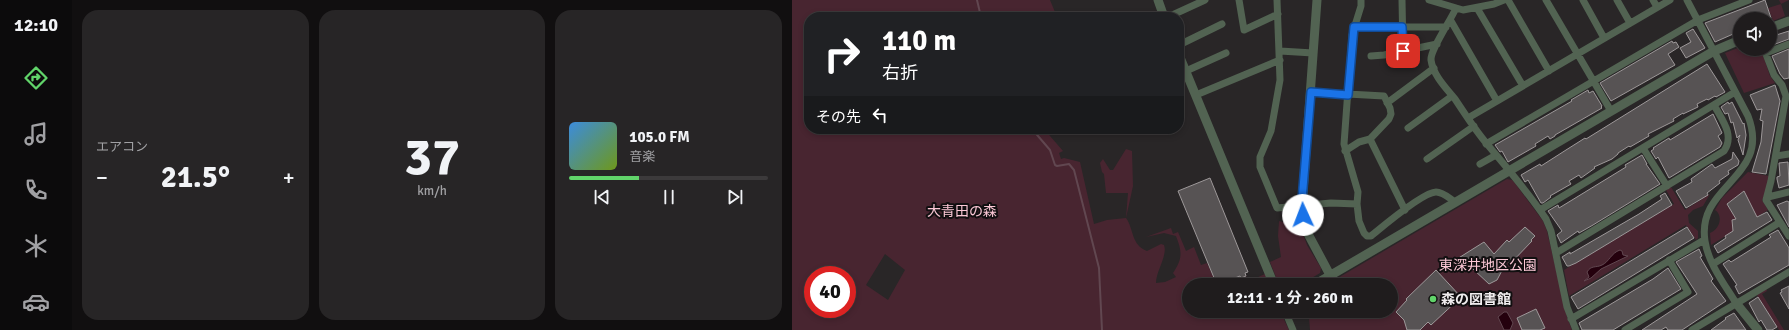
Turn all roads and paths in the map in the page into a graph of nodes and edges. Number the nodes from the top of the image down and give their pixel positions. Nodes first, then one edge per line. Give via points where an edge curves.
1 (1158, 0) edge
2 (1239, 0) edge
3 (1277, 0) edge
4 (1317, 0) edge
5 (1361, 0) edge
6 (1402, 0) edge
7 (1429, 0) edge
8 (1504, 0) edge
9 (1508, 0) edge
10 (1546, 0) edge
11 (1583, 0) edge
12 (1617, 0) edge
13 (1653, 0) edge
14 (1670, 0) edge
15 (1687, 0) edge
16 (1749, 0) edge
17 (1201, 1) edge
18 (1494, 2) edge
19 (1657, 7) junction
20 (1456, 8) junction
21 (1477, 8) junction
22 (1162, 12) edge
23 (1178, 12) edge
24 (1278, 14) junction
25 (1698, 20) junction
26 (1789, 21) edge
27 (1630, 23) junction
28 (1222, 24) dead end
29 (1448, 24) junction
30 (1777, 25) edge
31 (1354, 27) junction
32 (1402, 27) junction
33 (1604, 38) junction
34 (1184, 43) edge
35 (1733, 43) edge
36 (1437, 44) junction
37 (1789, 44) edge
38 (1777, 48) edge
39 (1280, 50) junction
40 (1403, 51) junction
41 (1714, 51) junction
42 (1226, 53) dead end
43 (1313, 53) junction
44 (1577, 54) junction
45 (1371, 56) dead end
46 (1767, 56) edge
47 (1280, 60) junction
48 (1184, 66) edge
49 (1434, 68) junction
50 (1186, 71) junction
51 (1549, 71) junction
52 (1593, 81) junction
53 (1785, 84) edge
54 (1523, 86) junction
55 (1311, 92) junction
56 (1736, 92) junction
57 (1196, 95) junction
58 (1348, 95) junction
59 (1452, 96) junction
60 (1497, 102) junction
61 (1387, 103) junction
62 (1714, 105) junction
63 (1611, 111) junction
64 (1468, 118) junction
65 (1786, 118) edge
66 (1474, 126) junction
67 (1408, 128) dead end
68 (1370, 139) junction
69 (1486, 144) junction
70 (1643, 148) junction
71 (1345, 151) junction
72 (1789, 154) edge
73 (1496, 155) junction
74 (1776, 156) junction
75 (1427, 159) dead end
76 (1480, 164) dead end
77 (1509, 171) junction
78 (1667, 186) junction
79 (1789, 192) edge
80 (1768, 197) junction
81 (1454, 202) junction
82 (1357, 204) junction
83 (1302, 206) junction
84 (1404, 210) junction
85 (1540, 210) junction
86 (1780, 222) junction
87 (1789, 236) edge
88 (1704, 240) junction
89 (1556, 253) junction
90 (1669, 260) junction
91 (1714, 264) junction
92 (1789, 272) edge
93 (1330, 275) junction
94 (1271, 278) edge
95 (1325, 278) edge
96 (1736, 303) junction
97 (1288, 318) edge
98 (1571, 319) junction
99 (1755, 329) edge
100 (1293, 330) edge
101 (1576, 330) edge
102 (1625, 330) edge
103 (1692, 330) edge

1 - 22 street
2 - 24 street via 1244,30
3 - 24 street
4 - 43 street
5 - 31 street
6 - 32 street
7 - 20 street
8 - 18 street
9 - 51 street
10 - 44 street
11 - 33 street
12 - 27 street
13 - 19 street
14 - 19 street
15 - 25 street
16 - 25 street
17 - 23 street
18 - 21 street
19 - 27 street
20 - 21 street
20 - 29 street
21 - 54 street
24 - 39 street
25 - 41 street
25 - 52 street
26 - 30 street
27 - 33 street
28 - 34 street
29 - 32 street
29 - 36 street
29 - 60 street
31 - 32 street
31 - 58 street
32 - 40 street
33 - 44 street
35 - 41 street
36 - 40 street
36 - 49 street via 1431,59
37 - 38 street
39 - 43 street
39 - 47 street
40 - 45 street
41 - 56 street
41 - 63 street
42 - 50 street
43 - 55 street
44 - 51 street
44 - 52 street
46 - 53 street via 1774,75
47 - 57 street
47 - 83 street via 1280,80 1271,131 1260,157 1260,167 1277,208
48 - 50 street
49 - 59 street
49 - 61 street
50 - 57 street
51 - 54 street
52 - 63 street
52 - 69 street
53 - 65 street
54 - 60 street
55 - 58 street
55 - 83 street
56 - 62 street
56 - 88 street via 1752,129 1752,149 1741,171 1710,206 1704,223
57 - 94 street
58 - 61 street via 1379,94 1384,96
58 - 71 street
59 - 64 street
59 - 67 street
60 - 64 street
61 - 68 street via 1391,114 1389,119
62 - 70 street
62 - 78 street via 1728,133 1728,145 1724,152
63 - 77 street
64 - 66 street
65 - 74 street
66 - 69 street
66 - 75 street
68 - 71 street via 1359,142
68 - 84 street
69 - 73 street
70 - 78 street
70 - 85 street
71 - 82 street via 1358,192
72 - 74 street
73 - 76 street
73 - 77 street
74 - 80 street
77 - 81 street
77 - 85 street
78 - 89 street
79 - 80 street
80 - 86 street via 1766,200
81 - 84 street via 1442,194 1429,193
81 - 93 street
82 - 83 street
82 - 84 street via 1359,221 1368,236 1372,236
83 - 93 street via 1307,232
85 - 89 street via 1551,231
86 - 87 street
86 - 91 street
88 - 90 street
88 - 91 street
89 - 98 street
90 - 98 street
90 - 102 street via 1688,292
91 - 96 street
92 - 96 street
93 - 95 street
96 - 99 street
96 - 103 street
97 - 100 street
98 - 101 street

